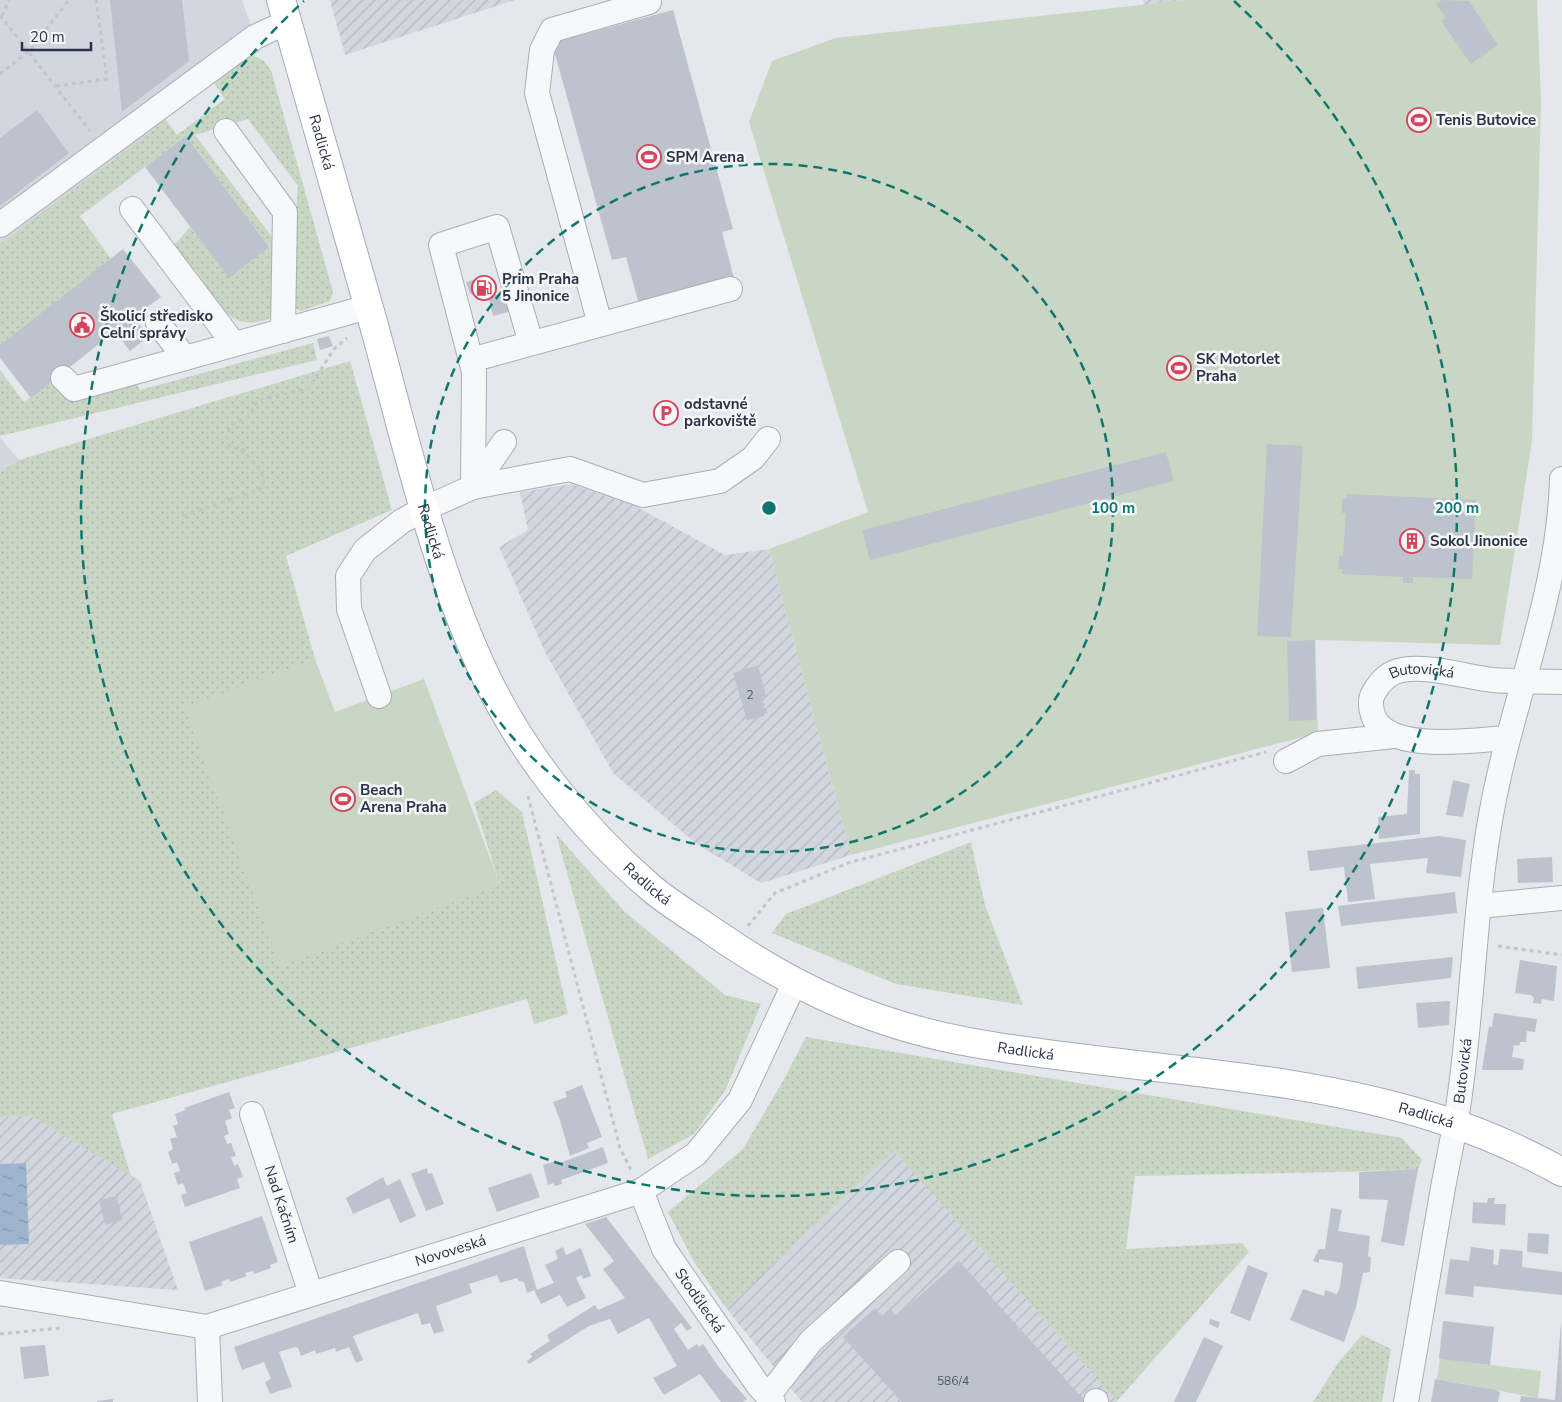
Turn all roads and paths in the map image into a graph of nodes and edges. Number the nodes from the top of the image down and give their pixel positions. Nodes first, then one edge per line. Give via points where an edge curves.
1 (9, 0) edge
2 (68, 0) edge
3 (96, 0) edge
4 (649, 2) dead end
5 (284, 11) edge
6 (1, 15) edge
7 (30, 51) junction
8 (0, 74) edge
9 (56, 86) junction
10 (226, 131) dead end
11 (96, 138) dead end
12 (132, 209) dead end
13 (0, 225) edge
14 (730, 289) dead end
15 (368, 307) junction
16 (158, 323) dead end
17 (600, 324) junction
18 (283, 331) junction
19 (347, 338) dead end
20 (530, 343) junction
21 (234, 344) junction
22 (185, 358) junction
23 (471, 360) junction
24 (63, 378) dead end
25 (768, 439) dead end
26 (504, 442) dead end
27 (1562, 479) edge
28 (473, 487) junction
29 (424, 509) junction
30 (183, 516) dead end
31 (1525, 681) junction
32 (1562, 682) edge
33 (379, 696) dead end
34 (1394, 736) junction
35 (1507, 738) junction
36 (1278, 756) joint
37 (527, 790) dead end
38 (1562, 898) edge
39 (1479, 906) junction
40 (748, 926) dead end
41 (1491, 945) dead end
42 (1562, 954) edge
43 (794, 984) junction
44 (252, 1114) dead end
45 (1455, 1124) junction
46 (1562, 1172) edge
47 (641, 1191) junction
48 (898, 1262) dead end
49 (0, 1293) edge
50 (311, 1294) junction
51 (207, 1327) junction
52 (770, 1399) edge
53 (210, 1402) edge
54 (1406, 1402) edge

1 - 6 path
2 - 7 path
3 - 9 path via 106,79
4 - 17 street via 552,30 542,50 537,93
5 - 13 street via 255,37
5 - 15 main road, Radlická
6 - 7 path
7 - 8 path
7 - 9 path
9 - 11 path
10 - 18 street via 285,212
12 - 21 street
14 - 17 street
15 - 18 street
15 - 29 main road, Radlická
16 - 22 street
17 - 20 street
18 - 21 street
19 - 30 path via 334,349 309,388 258,400 249,416 232,424 227,435 229,447 244,450 257,464 264,480 261,489
20 - 23 street
20 - 23 street via 497,227 441,245
21 - 22 street
22 - 24 street via 74,389
23 - 28 street via 474,372
25 - 28 street via 753,458 720,481 643,495 570,469
26 - 28 street
27 - 31 street, Butovická via 1551,577
28 - 29 street
29 - 33 street via 365,550 348,576 348,609
29 - 43 main road, Radlická via 455,604 482,667 513,727 549,778 588,826 654,890
31 - 32 street
31 - 34 street, Butovická via 1420,670 1402,670 1389,675 1375,690 1370,706 1377,723
31 - 35 street, Butovická
34 - 35 street via 1430,741
34 - 36 street via 1318,744
35 - 39 street, Butovická via 1491,817
36 - 40 path via 848,863 774,894
37 - 47 path via 620,1148
38 - 39 street
39 - 45 street, Butovická
41 - 42 path
43 - 45 main road, Radlická via 882,1020 968,1042 1335,1093
43 - 47 street, Novoveská via 740,1100 696,1154
44 - 50 street, Nad Kačním
45 - 46 main road, Radlická
45 - 54 street, Butovická
47 - 50 street, Novoveská
47 - 52 street, Stodůlecká via 664,1249
48 - 52 street via 811,1341
49 - 51 street, Novoveská
50 - 51 street, Novoveská
51 - 53 street

